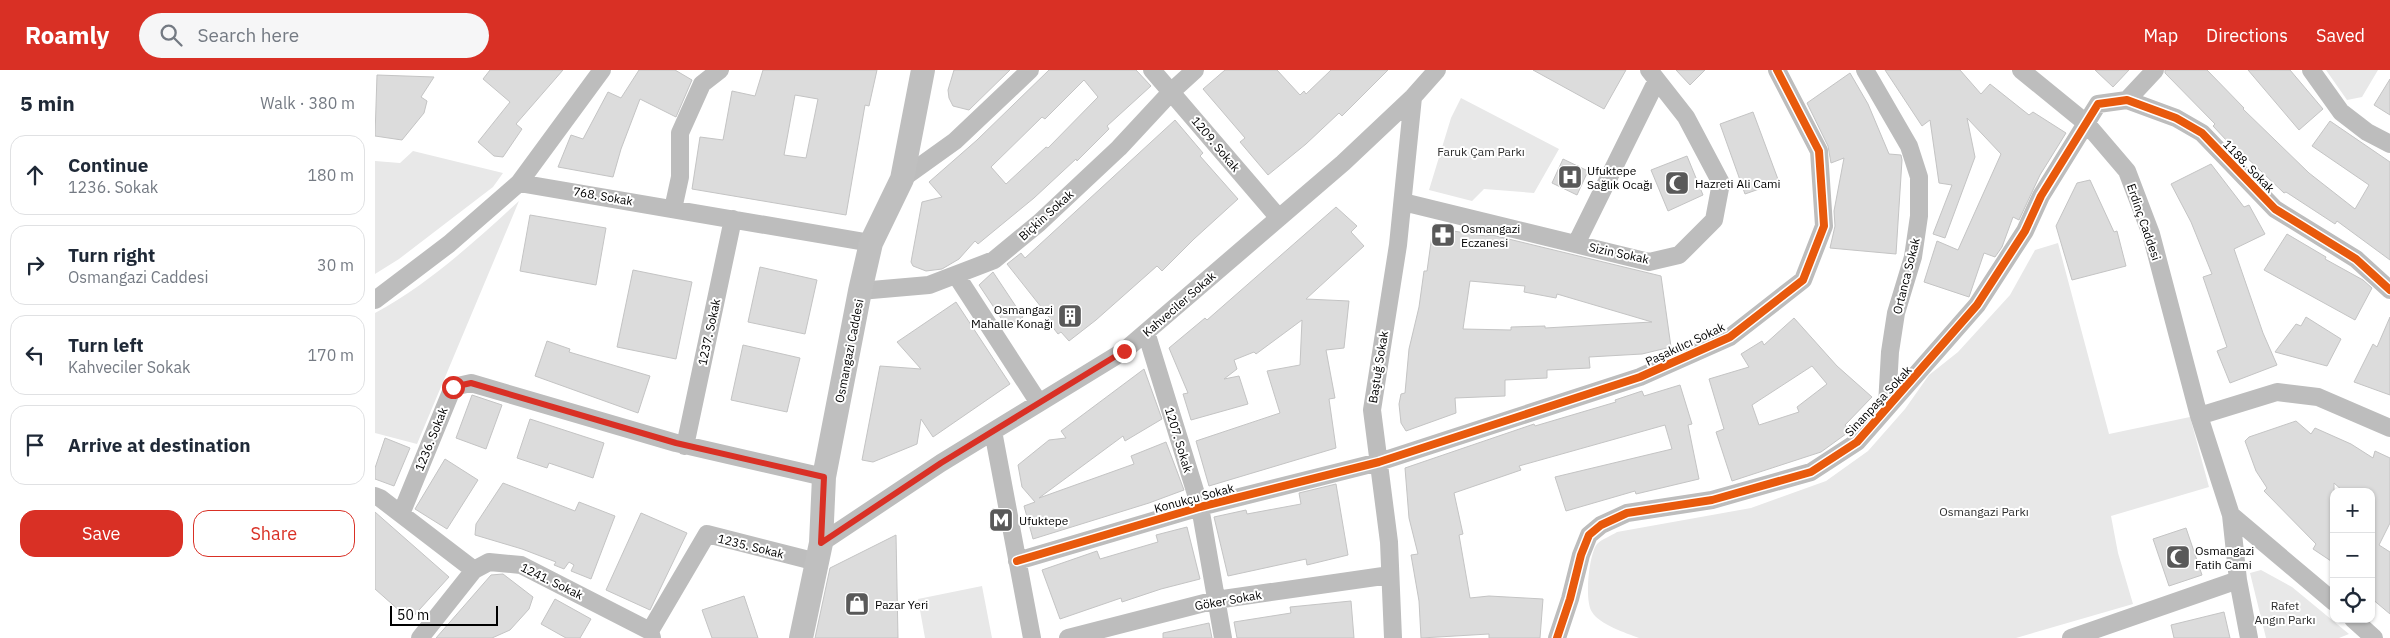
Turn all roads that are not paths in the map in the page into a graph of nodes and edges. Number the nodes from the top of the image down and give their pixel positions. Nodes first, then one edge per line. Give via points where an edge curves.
1 (602, 70) edge
2 (720, 70) edge
3 (923, 70) edge
4 (1030, 70) edge
5 (1153, 70) edge
6 (1195, 70) edge
7 (1437, 70) edge
8 (1777, 70) edge
9 (1865, 70) edge
10 (2021, 70) edge
11 (2155, 70) edge
12 (2311, 70) edge
13 (1653, 75) edge
14 (1171, 91) junction
15 (1413, 97) junction
16 (2127, 100) junction
17 (2086, 123) junction
18 (2390, 144) edge
19 (901, 179) junction
20 (519, 182) junction
21 (1403, 202) junction
22 (673, 210) junction
23 (733, 218) junction
24 (1279, 218) junction
25 (871, 243) junction
26 (1576, 244) junction
27 (956, 275) junction
28 (860, 290) junction
29 (2390, 290) edge
30 (375, 300) edge
31 (1146, 332) junction
32 (1039, 403) junction
33 (1887, 405) junction
34 (2199, 416) junction
35 (2390, 428) edge
36 (993, 432) junction
37 (685, 446) junction
38 (1379, 462) junction
39 (824, 477) junction
40 (375, 496) edge
41 (1200, 507) junction
42 (401, 514) junction
43 (2231, 515) junction
44 (819, 552) junction
45 (1017, 561) junction
46 (474, 570) junction
47 (1391, 575) junction
48 (2238, 580) junction
49 (2330, 599) edge
50 (1216, 600) junction
51 (2357, 623) edge
52 (651, 635) edge
53 (2369, 637) edge
54 (420, 638) edge
55 (801, 638) edge
56 (1032, 638) edge
57 (1068, 638) edge
58 (1223, 638) edge
59 (1393, 638) edge
60 (1557, 638) edge
61 (2072, 638) edge
62 (2249, 638) edge

1 - 20 street
2 - 22 street via 702,84 680,133 680,177
3 - 19 main road, Osmangazi Caddesi
4 - 19 street via 955,141
5 - 14 street, 1209. Sokak
6 - 14 street, Biçkin Sokak
7 - 15 street, Kahveciler Sokak
8 - 38 street, Paşakılıcı Sokak via 1819,151 1824,226 1803,280 1730,337 1640,377
9 - 33 street, Ortanca Sokak via 1909,146 1919,177 1919,216 1913,257 1896,313
10 - 17 street, Erdinç Caddesi
11 - 16 street
12 - 18 street via 2341,112 2367,132
13 - 26 street
13 - 26 street, Sizin Sokak via 1686,117 1721,182 1714,220 1679,254 1649,262
14 - 24 street, 1209. Sokak
14 - 27 street, Biçkin Sokak via 1119,148 1039,223 994,260
15 - 21 street, Baştuğ Sokak
15 - 24 street, Kahveciler Sokak
16 - 17 street, 1188. Sokak via 2099,104
16 - 29 street, 1188. Sokak via 2176,118 2202,133 2275,208 2356,259
17 - 33 street, Sinanpaşa Sokak via 2041,196 2025,231 1977,305 1930,362
17 - 34 street, Erdinç Caddesi via 2127,171 2151,234
19 - 25 main road, Osmangazi Caddesi
20 - 22 street, 768. Sokak
20 - 30 street via 449,244
21 - 26 street, Sizin Sokak
21 - 38 street, Baştuğ Sokak via 1372,410
22 - 23 street, 768. Sokak
23 - 25 street, 768. Sokak
23 - 37 street, 1237. Sokak
24 - 31 street, Kahveciler Sokak
25 - 28 main road, Osmangazi Caddesi
27 - 28 street, Biçkin Sokak via 929,285
27 - 32 street
28 - 39 main road, Osmangazi Caddesi
31 - 32 street, Kahveciler Sokak via 1124,351
31 - 41 street, 1207. Sokak
32 - 36 street, Kahveciler Sokak
33 - 60 street, Sinanpaşa Sokak via 1857,442 1811,472 1712,500 1627,514 1601,525 1589,535 1581,555
34 - 35 street via 2277,392 2318,397
34 - 43 street, Erdinç Caddesi
36 - 44 street, Kahveciler Sokak
36 - 45 street
37 - 39 street, 1236. Sokak
37 - 42 street, 1236. Sokak via 471,383 453,387
38 - 41 street, Konukçu Sokak
38 - 47 street, Baştuğ Sokak
39 - 44 main road, Osmangazi Caddesi
40 - 42 street
41 - 45 street, Konukçu Sokak
41 - 50 street, 1207. Sokak
42 - 46 street
43 - 48 street, Erdinç Caddesi
43 - 49 street
44 - 52 street, 1235. Sokak via 707,534
44 - 55 main road, Osmangazi Caddesi
45 - 56 street
46 - 52 street, 1241. Sokak via 489,562 521,564
46 - 54 street
47 - 50 street, Göker Sokak
47 - 59 street, Baştuğ Sokak
48 - 61 street
48 - 62 street, Erdinç Caddesi
50 - 57 street, Göker Sokak
50 - 58 street, 1207. Sokak
51 - 53 street

